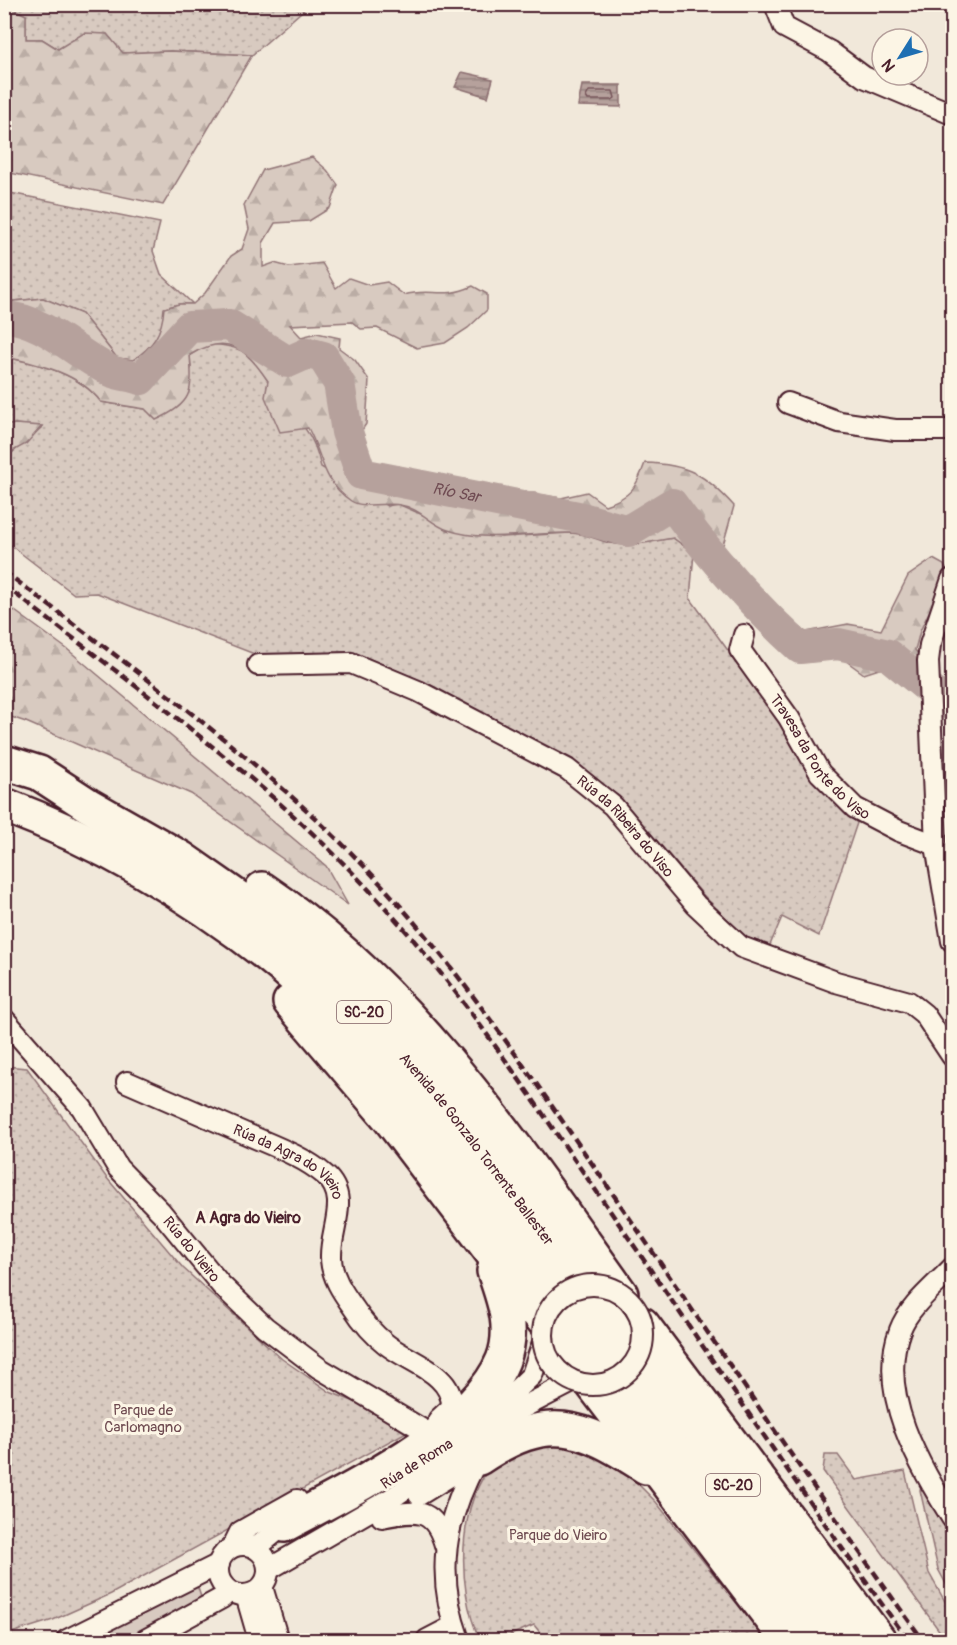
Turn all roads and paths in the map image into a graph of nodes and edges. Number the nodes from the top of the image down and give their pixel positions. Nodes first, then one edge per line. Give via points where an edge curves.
1 (775, 4) edge
2 (952, 114) edge
3 (788, 403) dead end
4 (952, 430) edge
5 (952, 579) edge
6 (744, 635) dead end
7 (258, 665) dead end
8 (4, 762) edge
9 (39, 773) junction
10 (4, 805) edge
11 (936, 845) junction
12 (174, 890) junction
13 (952, 941) edge
14 (4, 1019) edge
15 (952, 1056) edge
16 (127, 1082) dead end
17 (484, 1244) junction
18 (952, 1268) edge
19 (621, 1294) junction
20 (642, 1324) junction
21 (544, 1339) junction
22 (573, 1380) junction
23 (425, 1431) junction
24 (466, 1449) junction
25 (661, 1476) junction
26 (382, 1517) junction
27 (952, 1518) edge
28 (274, 1522) junction
29 (233, 1546) junction
30 (256, 1548) junction
31 (445, 1548) junction
32 (299, 1553) junction
33 (219, 1564) junction
34 (251, 1586) junction
35 (457, 1633) edge
36 (67, 1641) edge
37 (145, 1641) edge
38 (259, 1641) edge
39 (278, 1641) edge
40 (427, 1641) edge
41 (788, 1641) edge
42 (819, 1641) edge
43 (852, 1641) edge
44 (879, 1641) edge

1 - 2 street via 784,27 829,51 864,77
3 - 4 street via 839,422 895,430
5 - 11 street via 929,648
6 - 11 street, Travesa da Ponte do Viso via 740,650 789,718 820,773 855,808
7 - 15 street, Rúa da Ribeira do Viso via 351,663 418,691 567,769 613,806 696,905 741,948 836,982 909,1002 924,1014
8 - 9 highway, Avenida de Gonzalo Torrente Ballester / SC-20
9 - 19 highway via 110,796 201,848 290,908 372,977 443,1057 526,1162
9 - 43 highway, Avenida de Gonzalo Torrente Ballester / SC-20 via 181,858 264,916 331,974 444,1103
10 - 12 highway, Avenida de Gonzalo Torrente Ballester / SC-20 via 55,824
11 - 13 street
12 - 17 highway via 294,1006 389,1118
12 - 42 highway, Avenida de Gonzalo Torrente Ballester / SC-20 via 270,957 343,1026 394,1083
14 - 23 street, Rúa do Vieiro via 82,1108 118,1168 161,1212 220,1285 265,1327 319,1368
16 - 23 street, Rúa da Agra do Vieiro via 288,1153 326,1176 336,1190 339,1206 331,1258 342,1290 362,1321 387,1345 430,1371 453,1399 452,1407
17 - 25 highway
17 - 28 highway via 508,1309 503,1359 487,1389 473,1405 413,1451
18 - 27 street via 910,1312 900,1330 894,1354 894,1382 905,1430
19 - 20 street, bridge via 638,1313
19 - 21 street, bridge via 607,1287 575,1288 551,1308
20 - 22 street, bridge via 639,1355 619,1378 588,1385
20 - 44 highway
21 - 22 street, bridge via 553,1364
21 - 24 street, Rúa de Roma via 532,1375
22 - 24 street, Rúa de Roma via 516,1410
23 - 28 street, Rúa de Roma
24 - 25 highway via 551,1428 581,1431
24 - 26 street, Rúa de Roma
24 - 28 street, Rúa de Roma via 321,1517
24 - 31 street via 462,1488
24 - 32 street, Rúa de Roma via 393,1498
25 - 41 highway
26 - 31 street via 406,1512 427,1515 440,1528
26 - 32 street, Rúa de Roma via 338,1543
28 - 29 street, Rúa de Roma via 240,1532
28 - 30 street, Rúa de Roma
29 - 30 street
29 - 33 street, Rúa de Roma
30 - 34 street via 267,1560
31 - 35 street via 446,1587
32 - 34 street, Rúa de Roma
33 - 34 street via 219,1578
33 - 36 street, Rúa de Roma
34 - 37 street, Rúa de Roma
34 - 38 street
34 - 39 street
35 - 40 street

